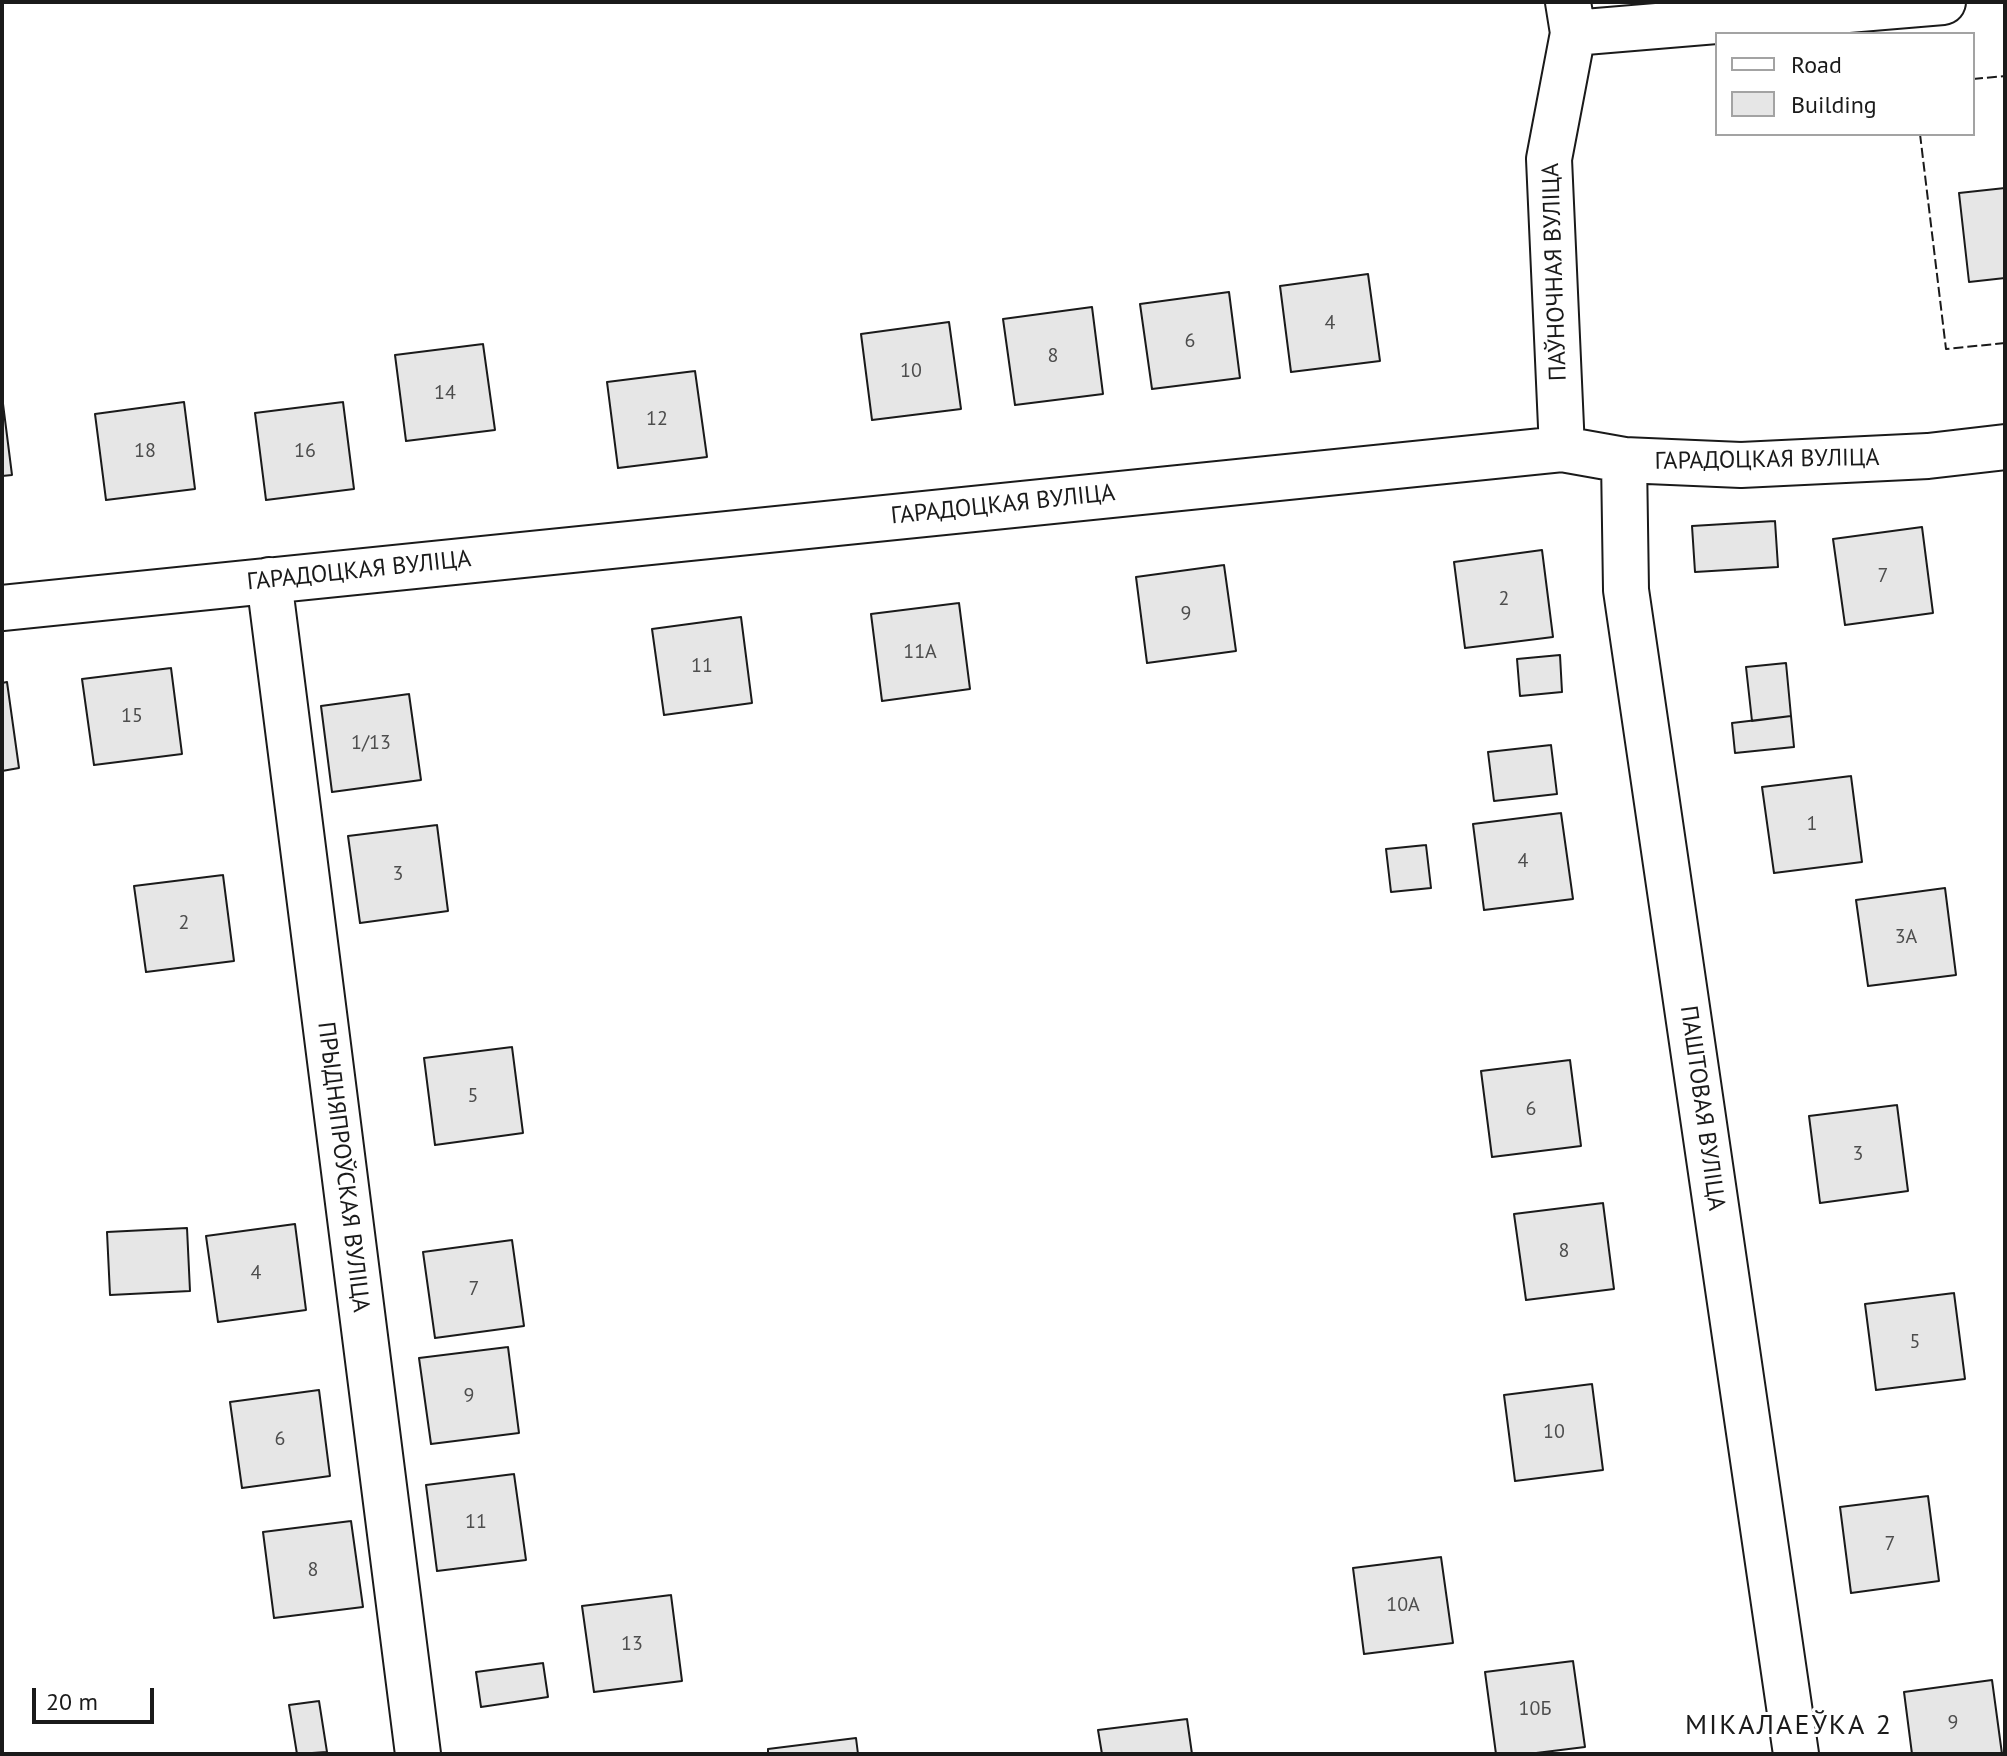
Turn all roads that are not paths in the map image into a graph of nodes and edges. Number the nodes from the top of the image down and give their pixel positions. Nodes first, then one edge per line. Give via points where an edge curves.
1 (1943, 2) edge
2 (1570, 18) edge
3 (2005, 447) edge
4 (1562, 449) junction
5 (1624, 460) junction
6 (269, 580) junction
7 (2, 608) edge
8 (418, 1754) edge
9 (1796, 1754) edge

1 - 2 street
2 - 4 street, ПАЎНОЧНАЯ ВУЛІЦА via 1549,159
3 - 5 street, ГАРАДОЦКАЯ ВУЛІЦА via 1741,465
4 - 5 street, ГАРАДОЦКАЯ ВУЛІЦА
4 - 6 street, ГАРАДОЦКАЯ ВУЛІЦА
5 - 9 street, ПАШТОВАЯ ВУЛІЦА via 1626,590
6 - 7 street, ГАРАДОЦКАЯ ВУЛІЦА
6 - 8 street, ПРЫДНЯПРОЎСКАЯ ВУЛІЦА

